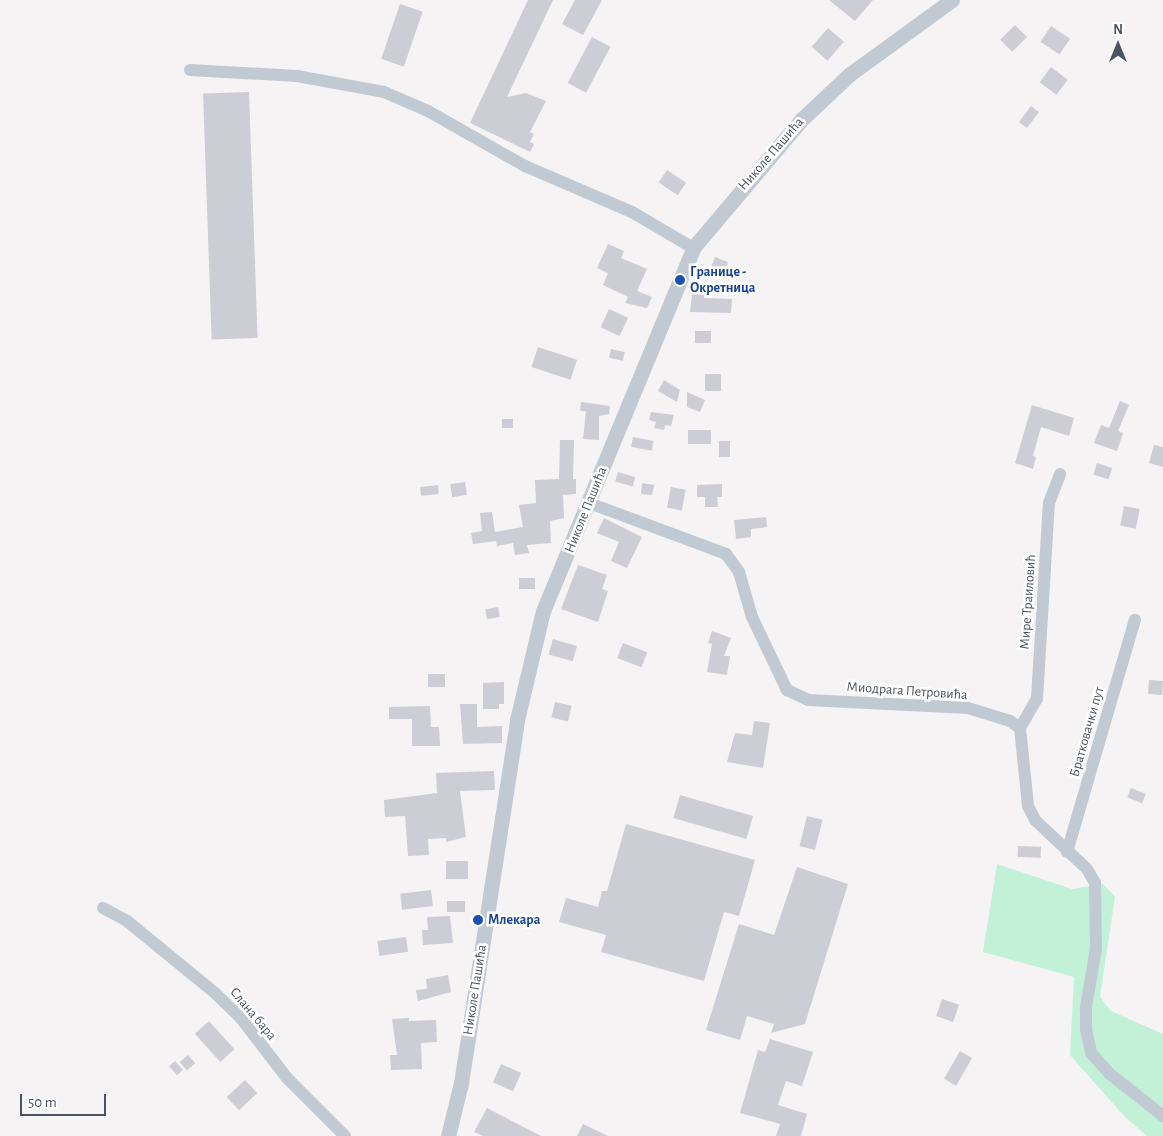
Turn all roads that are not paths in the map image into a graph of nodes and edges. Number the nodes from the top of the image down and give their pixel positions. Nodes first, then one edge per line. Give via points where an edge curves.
1 (952, 0) edge
2 (190, 70) dead end
3 (693, 248) junction
4 (1060, 474) dead end
5 (589, 503) junction
6 (1135, 620) dead end
7 (1020, 728) junction
8 (1067, 852) junction
9 (103, 908) dead end
10 (1163, 1116) edge
11 (345, 1136) edge
12 (448, 1136) edge

1 - 3 street, Николе Пашића via 850,74 802,119
2 - 3 street via 306,77 384,92 428,111 524,166 632,212
3 - 5 street, Николе Пашића
4 - 7 street, Мире Траиловић via 1049,502 1037,698
5 - 7 street, Миодрага Петровића via 726,554 739,572 752,617 787,690 808,700 968,708 1010,721
5 - 12 street, Николе Пашића via 543,611 518,720 460,1083
6 - 8 street, Братковачки пут
7 - 8 street via 1028,806 1035,820
8 - 10 street via 1087,869 1096,891 1096,948 1086,1006 1091,1053 1110,1074
9 - 11 street, Слана бара via 126,921 215,993 240,1017 287,1078

